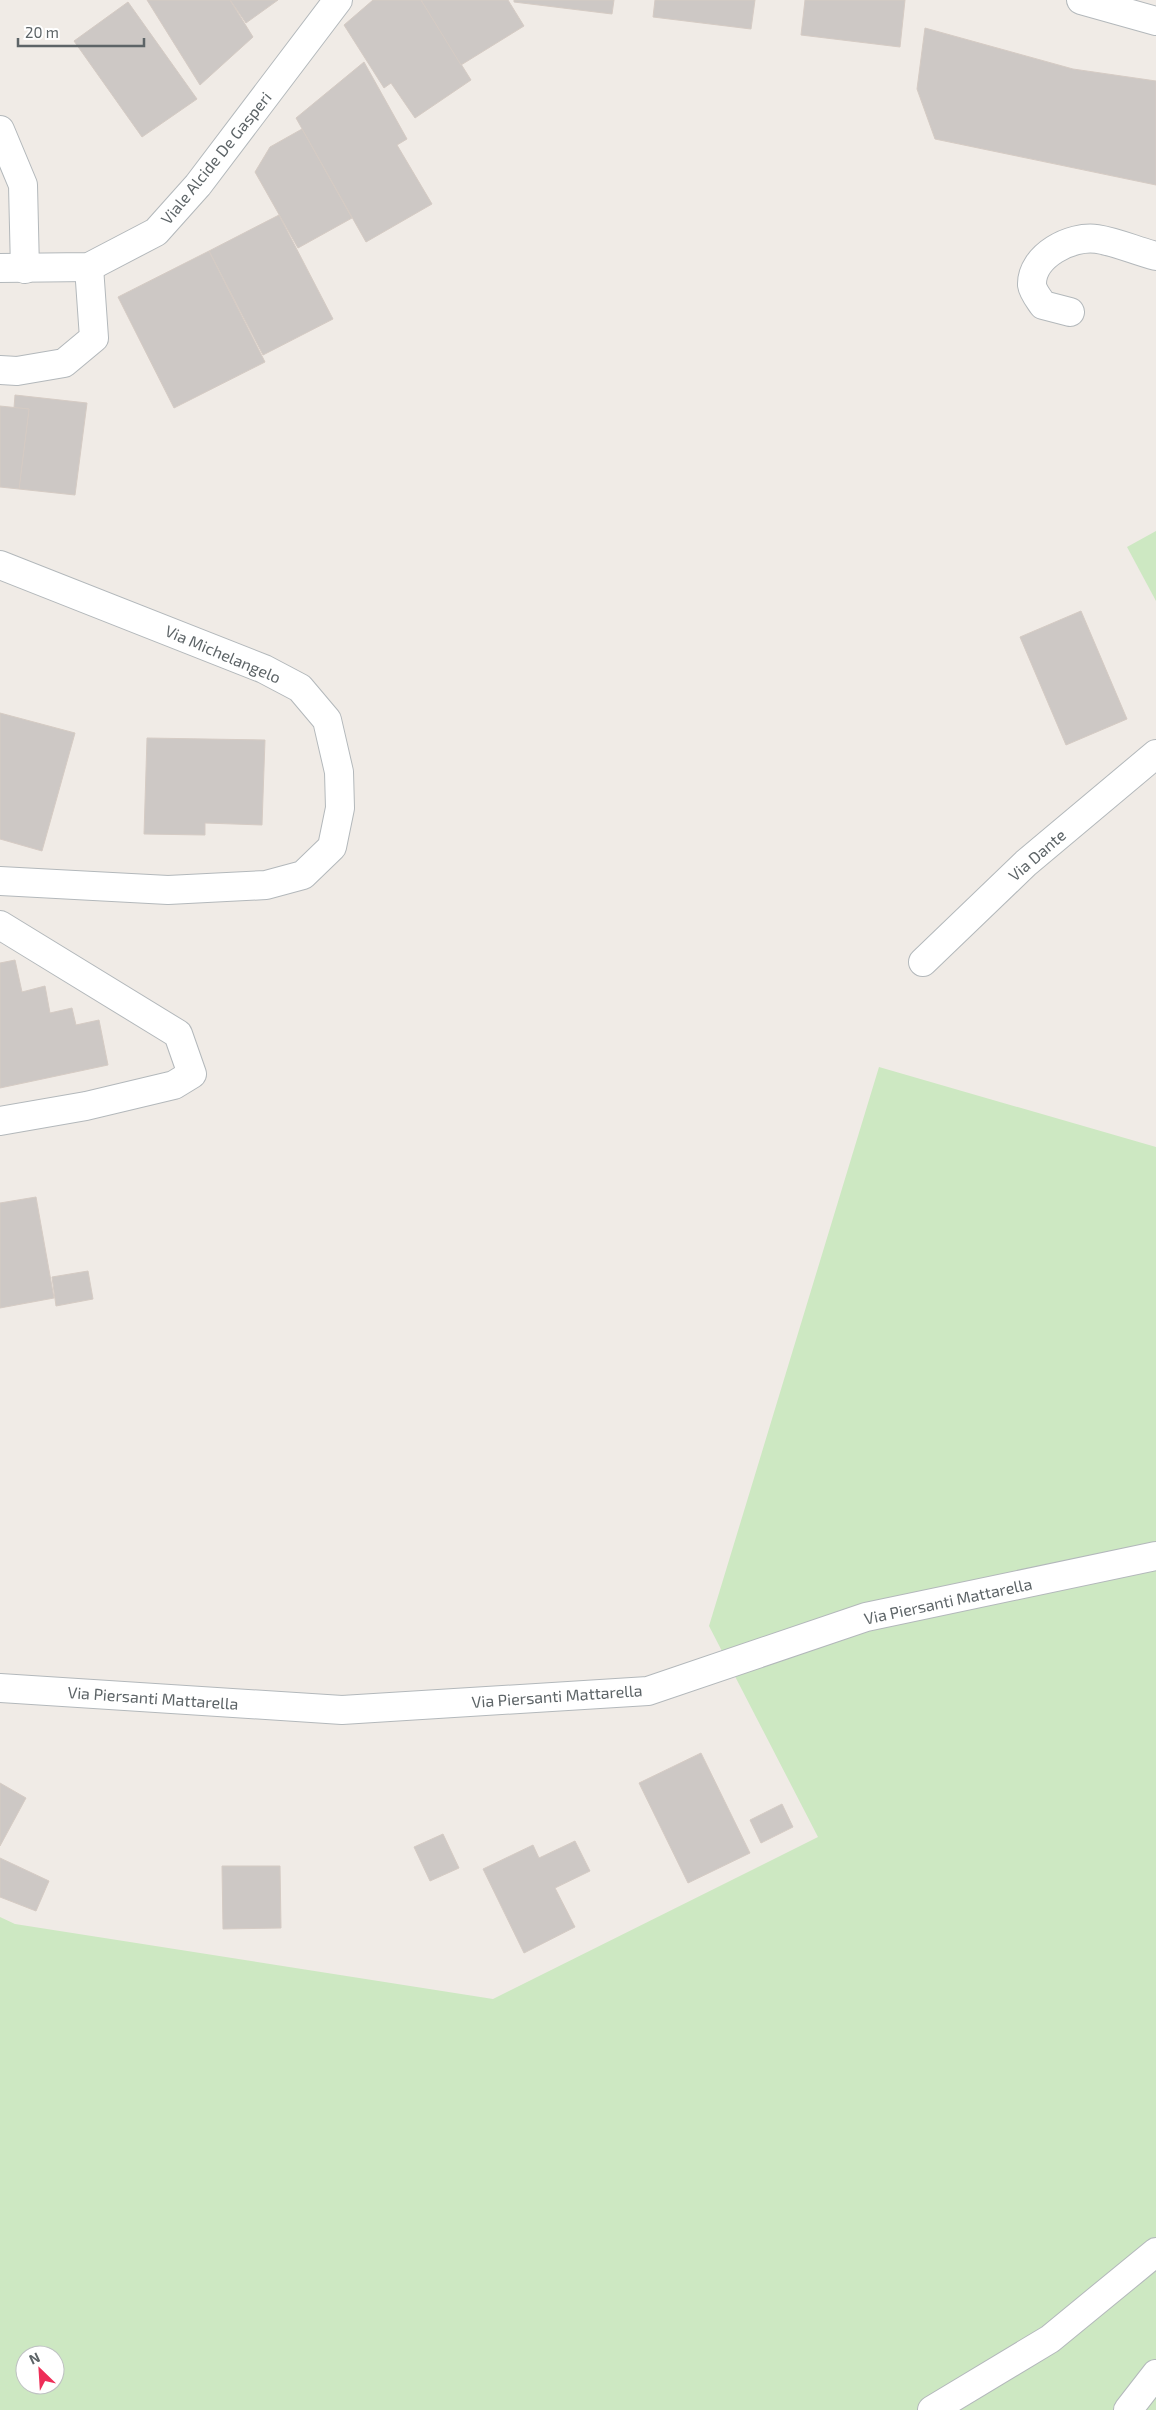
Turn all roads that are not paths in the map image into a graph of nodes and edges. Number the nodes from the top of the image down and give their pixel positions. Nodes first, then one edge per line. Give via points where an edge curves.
1 (338, 0) edge
2 (1081, 0) edge
3 (1156, 21) edge
4 (0, 130) edge
5 (1156, 256) edge
6 (89, 267) junction
7 (13, 269) edge
8 (1070, 312) dead end
9 (0, 370) edge
10 (0, 565) edge
11 (1156, 754) edge
12 (0, 881) edge
13 (0, 925) edge
14 (923, 962) dead end
15 (0, 1122) edge
16 (1156, 1556) edge
17 (0, 1688) edge
18 (1156, 2252) edge
19 (1156, 2374) edge
20 (932, 2410) edge
21 (1128, 2410) edge

1 - 6 street, Viale Alcide De Gasperi via 198,185 156,232
2 - 3 street
4 - 7 street via 23,185
5 - 8 street via 1095,239 1066,244 1041,258 1033,274 1032,288 1043,305
6 - 7 street, Viale Alcide De Gasperi
6 - 9 street via 94,338 64,363 17,371
10 - 12 street, Via Michelangelo via 264,669 300,688 327,720 339,772 340,808 332,847 303,875 266,886 168,890
11 - 14 street, Via Dante via 1026,862
13 - 15 street via 178,1034 192,1074 174,1085
16 - 17 street, Via Piersanti Mattarella via 866,1617 648,1691 342,1710
18 - 20 street via 1050,2339
19 - 21 street

